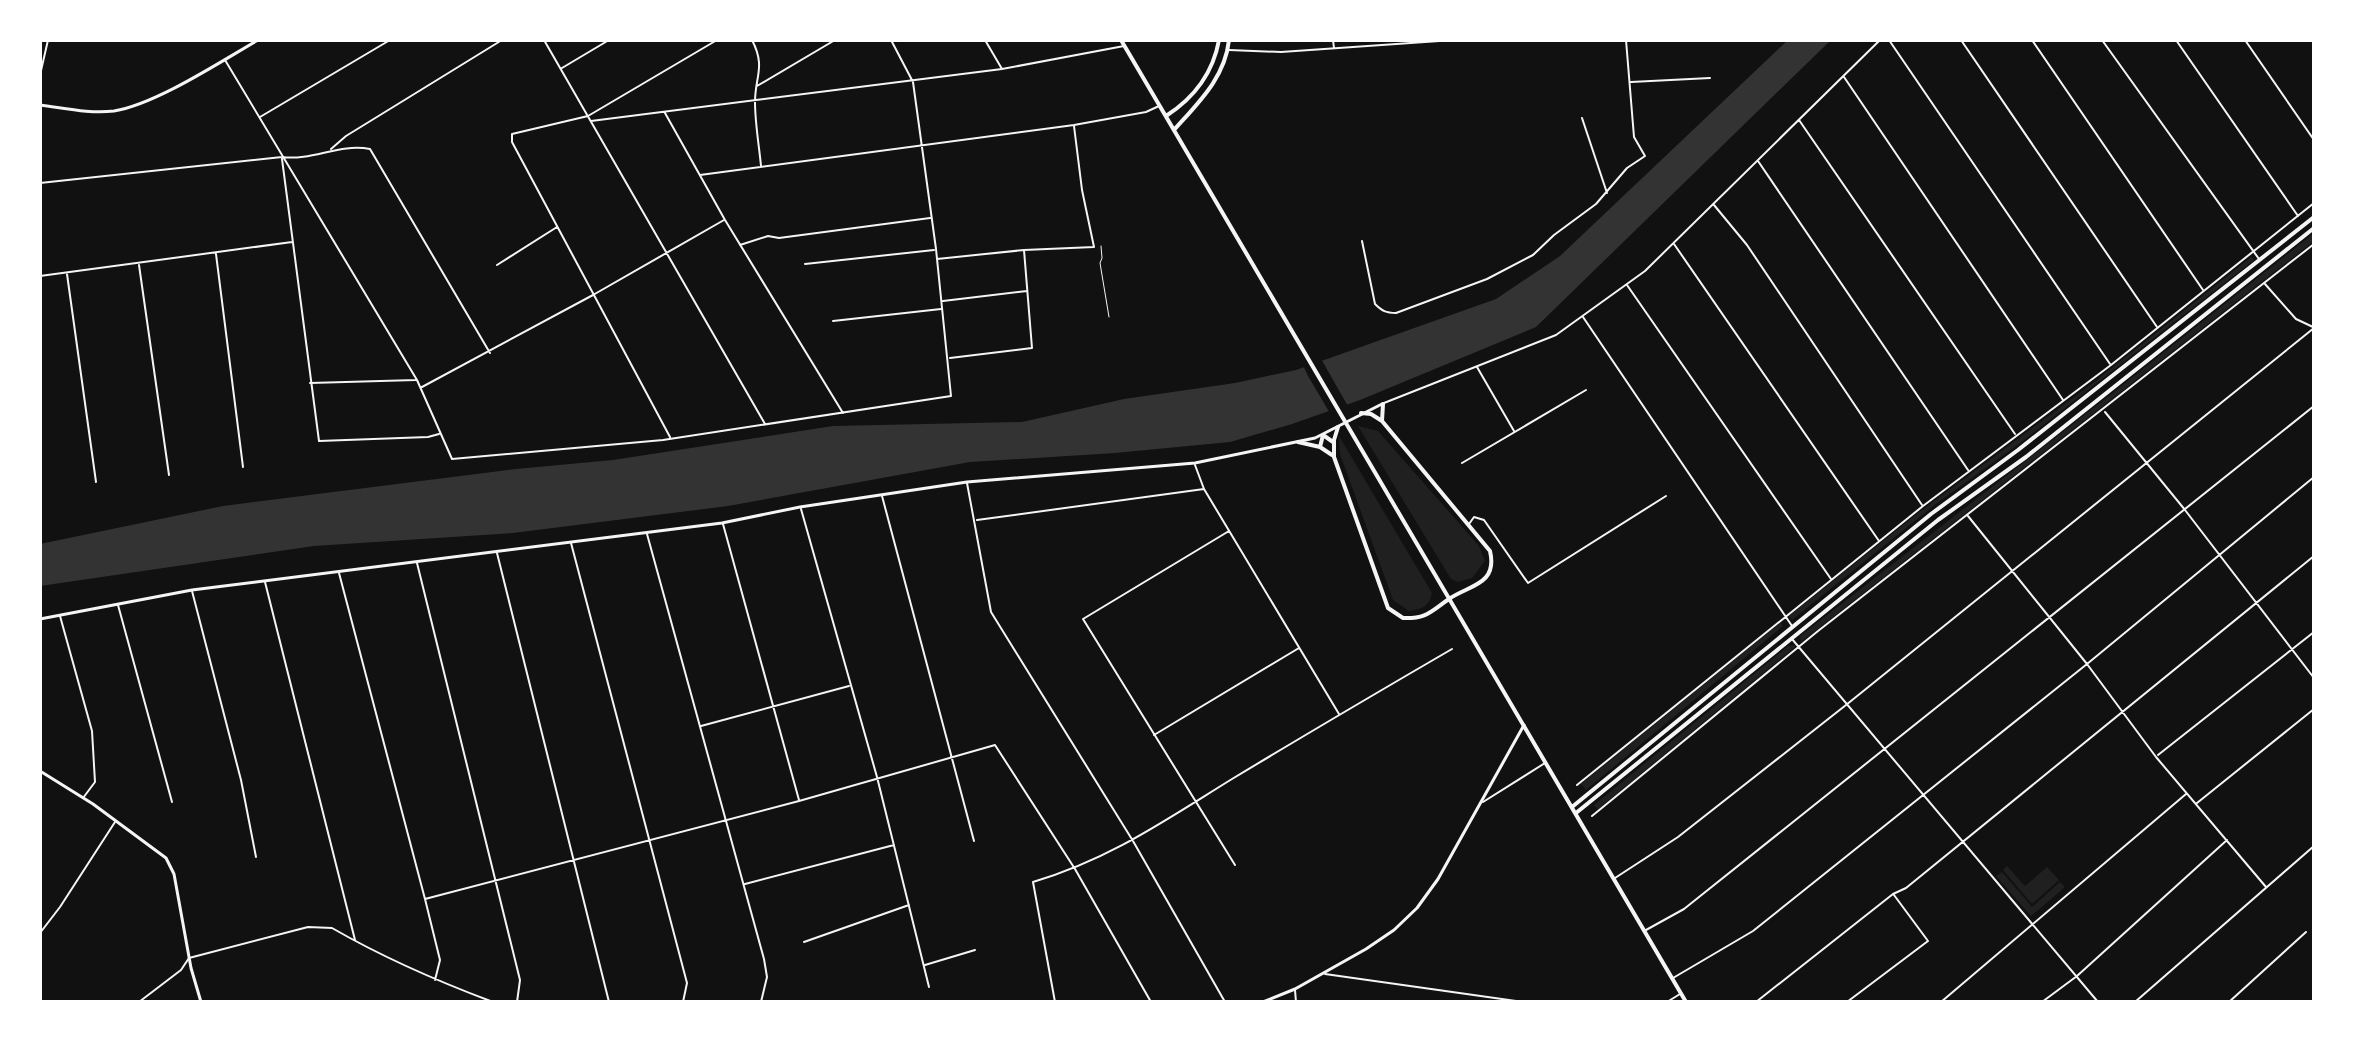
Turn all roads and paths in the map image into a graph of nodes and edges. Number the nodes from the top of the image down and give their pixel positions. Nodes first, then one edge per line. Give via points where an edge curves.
1 (48, 40) edge
2 (258, 40) edge
3 (390, 40) edge
4 (502, 40) edge
5 (544, 40) edge
6 (609, 40) edge
7 (717, 40) edge
8 (752, 40) edge
9 (835, 40) edge
10 (891, 40) edge
11 (985, 40) edge
12 (1121, 40) edge
13 (1219, 40) edge
14 (1229, 40) edge
15 (1333, 40) edge
16 (1385, 40) edge
17 (1454, 40) edge
18 (1626, 40) edge
19 (1880, 40) edge
20 (1889, 40) edge
21 (1961, 40) edge
22 (2032, 40) edge
23 (2102, 40) edge
24 (2176, 40) edge
25 (2245, 40) edge
26 (1125, 46) junction
27 (1383, 46) junction
28 (1334, 49) junction
29 (1228, 50) junction
30 (224, 59) junction
31 (561, 69) junction
32 (1002, 69) junction
33 (40, 75) edge
34 (1843, 76) junction
35 (1710, 78) dead end
36 (913, 82) junction
37 (1630, 83) junction
38 (757, 86) junction
39 (754, 100) junction
40 (40, 105) edge
41 (1160, 105) junction
42 (1177, 109) junction
43 (665, 113) junction
44 (588, 116) junction
45 (1166, 116) junction
46 (259, 118) junction
47 (1185, 118) junction
48 (1582, 118) dead end
49 (1799, 120) junction
50 (591, 121) junction
51 (1074, 125) junction
52 (1174, 130) junction
53 (2314, 140) edge
54 (922, 144) junction
55 (330, 150) junction
56 (282, 157) junction
57 (1758, 160) junction
58 (761, 166) junction
59 (700, 175) junction
60 (40, 183) edge
61 (1607, 193) junction
62 (2314, 203) edge
63 (1714, 204) junction
64 (2298, 216) junction
65 (931, 217) junction
66 (2314, 217) edge
67 (725, 220) junction
68 (557, 227) junction
69 (2314, 228) edge
70 (1362, 241) dead end
71 (293, 242) junction
72 (1674, 244) junction
73 (2314, 244) edge
74 (740, 245) junction
75 (1101, 246) dead end
76 (936, 249) junction
77 (1024, 250) junction
78 (2253, 252) junction
79 (215, 253) junction
80 (668, 253) junction
81 (937, 259) junction
82 (2260, 260) junction
83 (138, 263) junction
84 (805, 264) dead end
85 (497, 265) dead end
86 (67, 273) junction
87 (40, 276) edge
88 (2265, 283) junction
89 (1627, 284) junction
90 (1027, 291) junction
91 (2204, 291) junction
92 (593, 295) junction
93 (941, 301) junction
94 (942, 309) junction
95 (1582, 316) junction
96 (1109, 317) dead end
97 (833, 321) dead end
98 (2157, 328) junction
99 (2314, 328) edge
100 (490, 353) junction
101 (949, 358) junction
102 (2111, 365) junction
103 (1476, 366) junction
104 (417, 380) junction
105 (310, 383) junction
106 (421, 388) junction
107 (1586, 390) dead end
108 (2064, 401) junction
109 (1383, 404) junction
110 (2314, 406) edge
111 (2104, 410) junction
112 (1361, 413) junction
113 (844, 414) junction
114 (1382, 421) junction
115 (765, 425) junction
116 (1338, 427) junction
117 (1515, 432) junction
118 (441, 433) junction
119 (1323, 435) junction
120 (2016, 435) junction
121 (671, 438) junction
122 (1298, 442) junction
123 (1333, 444) junction
124 (1320, 447) junction
125 (1334, 457) junction
126 (1195, 463) junction
127 (1462, 463) dead end
128 (2146, 463) junction
129 (243, 467) dead end
130 (1969, 471) junction
131 (169, 475) dead end
132 (2314, 477) edge
133 (96, 482) dead end
134 (967, 482) junction
135 (1204, 489) junction
136 (882, 495) junction
137 (1666, 496) dead end
138 (1923, 506) junction
139 (800, 507) junction
140 (2185, 510) junction
141 (1967, 515) junction
142 (976, 520) junction
143 (722, 523) junction
144 (1468, 524) junction
145 (1229, 531) junction
146 (647, 533) junction
147 (571, 542) junction
148 (1880, 542) junction
149 (497, 551) junction
150 (2219, 555) junction
151 (2314, 556) edge
152 (417, 561) junction
153 (338, 572) junction
154 (2012, 572) junction
155 (1831, 580) junction
156 (265, 581) junction
157 (192, 590) junction
158 (1450, 598) junction
159 (2257, 602) junction
160 (118, 604) junction
161 (60, 615) junction
162 (1785, 616) junction
163 (2050, 617) junction
164 (40, 619) edge
165 (1792, 626) junction
166 (2314, 632) edge
167 (1792, 639) junction
168 (1300, 647) junction
169 (1798, 647) junction
170 (1452, 649) dead end
171 (2291, 649) junction
172 (2087, 664) junction
173 (2314, 678) edge
174 (849, 686) junction
175 (1846, 705) junction
176 (774, 707) junction
177 (2314, 709) edge
178 (2122, 711) junction
179 (1339, 714) junction
180 (1524, 725) junction
181 (700, 727) junction
182 (1153, 735) junction
183 (1884, 751) junction
184 (951, 757) junction
185 (2156, 757) junction
186 (1546, 763) junction
187 (40, 771) edge
188 (877, 777) junction
189 (1577, 785) dead end
190 (2187, 793) junction
191 (1922, 796) junction
192 (83, 798) junction
193 (799, 801) junction
194 (172, 802) dead end
195 (1194, 802) junction
196 (1482, 803) junction
197 (2196, 804) junction
198 (1572, 807) junction
199 (1576, 813) junction
200 (1592, 816) dead end
201 (726, 820) junction
202 (115, 821) junction
203 (650, 839) junction
204 (2228, 839) junction
205 (974, 841) dead end
206 (1133, 841) junction
207 (1962, 843) junction
208 (894, 845) junction
209 (2314, 846) edge
210 (256, 857) dead end
211 (574, 860) junction
212 (1235, 865) dead end
213 (1075, 869) junction
214 (1615, 878) junction
215 (496, 880) junction
216 (744, 885) junction
217 (2266, 887) junction
218 (1893, 894) junction
219 (425, 899) junction
220 (909, 905) junction
221 (2034, 926) junction
222 (1645, 931) junction
223 (2306, 932) dead end
224 (40, 933) edge
225 (355, 941) junction
226 (804, 942) dead end
227 (975, 950) dead end
228 (189, 958) junction
229 (924, 966) junction
230 (1324, 973) junction
231 (2077, 976) junction
232 (1673, 978) junction
233 (435, 980) junction
234 (929, 987) dead end
235 (1295, 989) junction
236 (1682, 993) junction
237 (139, 1002) edge
238 (201, 1002) edge
239 (493, 1002) edge
240 (517, 1002) edge
241 (609, 1002) edge
242 (683, 1002) edge
243 (761, 1002) edge
244 (1055, 1002) edge
245 (1151, 1002) edge
246 (1225, 1002) edge
247 (1263, 1002) edge
248 (1296, 1002) edge
249 (1516, 1002) edge
250 (1541, 1002) edge
251 (1667, 1002) edge
252 (1686, 1002) edge
253 (1756, 1002) edge
254 (1847, 1002) edge
255 (1941, 1002) edge
256 (2042, 1002) edge
257 (2098, 1002) edge
258 (2135, 1002) edge
259 (2229, 1002) edge

1 - 33 street
2 - 30 street
3 - 46 street
4 - 55 street
5 - 31 street
6 - 31 street
7 - 44 street
8 - 38 street via 759,54
9 - 38 street
10 - 36 street
11 - 32 street
12 - 26 main road
13 - 42 main road via 1206,77
14 - 29 main road
15 - 28 street
16 - 27 street
17 - 27 street
18 - 37 street
19 - 34 street
20 - 102 street
21 - 98 street
22 - 91 street
23 - 78 street
24 - 64 street
25 - 53 street
26 - 32 street
26 - 41 main road
27 - 28 street
28 - 29 street
29 - 47 main road via 1210,90
30 - 40 street via 124,109 102,112
30 - 46 street
31 - 44 street
32 - 36 street
34 - 49 street
34 - 108 street
35 - 37 street
36 - 39 street
36 - 54 street
37 - 61 street via 1634,137 1645,156
38 - 39 street
39 - 43 street
39 - 58 street
41 - 45 main road
41 - 51 street
42 - 45 main road
42 - 47 main road
43 - 50 street
43 - 59 street
44 - 50 street
44 - 68 street via 512,134
45 - 52 main road
46 - 56 street
47 - 52 main road
48 - 61 street
49 - 57 street
49 - 120 street
50 - 80 street
51 - 54 street
51 - 77 street via 1094,247
52 - 158 main road
54 - 58 street
54 - 65 street
55 - 56 street via 306,158
55 - 100 street via 370,149
56 - 60 street
56 - 71 street
56 - 104 street
57 - 63 street
57 - 130 street
58 - 59 street
59 - 67 street
61 - 70 street via 1533,255 1487,279 1396,313 1375,304
62 - 64 street
63 - 72 street
63 - 138 street
64 - 78 street
65 - 74 street via 768,236
65 - 76 street
66 - 82 main road
67 - 74 street
67 - 80 street
68 - 85 street
68 - 92 street
69 - 167 main road
71 - 79 street
71 - 105 street
72 - 89 street
72 - 148 street
73 - 88 street
74 - 113 street
75 - 96 lane
76 - 81 street
76 - 84 street
77 - 81 street
77 - 90 street
78 - 82 street
78 - 91 street
79 - 83 street
79 - 129 street
80 - 92 street
80 - 115 street
81 - 93 street
82 - 165 main road
83 - 86 street
83 - 131 street
86 - 87 street
86 - 133 street
88 - 99 street via 2296,319
88 - 111 street
89 - 95 street
89 - 155 street
90 - 93 street
90 - 101 street via 1032,348
91 - 98 street
92 - 100 street
92 - 121 street
93 - 94 street
94 - 97 street
94 - 101 street
95 - 103 street via 1556,335
95 - 162 street
98 - 102 street
99 - 128 street
100 - 106 street
101 - 113 street via 951,396
102 - 108 street
103 - 109 street
103 - 117 street
104 - 105 street
104 - 106 street
105 - 118 street via 319,441
106 - 118 street
107 - 117 street
108 - 120 street
109 - 112 street
109 - 114 main road
110 - 140 street
111 - 128 street
111 - 141 street
112 - 114 main road
112 - 116 street
113 - 115 street
114 - 144 main road
115 - 121 street
116 - 119 street
116 - 123 main road
117 - 127 street
118 - 121 street via 452,459
119 - 122 street
119 - 123 main road
119 - 124 main road
120 - 130 street
122 - 124 main road
122 - 126 street
123 - 125 main road
124 - 125 main road
125 - 158 main road via 1388,608 1413,618 1431,614
126 - 134 street
126 - 135 street
128 - 140 street
128 - 154 street
130 - 138 street
132 - 150 street
134 - 136 street
134 - 142 street
135 - 142 street
135 - 145 street
136 - 139 street
136 - 184 street
137 - 144 street via 1528,583 1484,520 1474,517
138 - 148 street
139 - 143 street
139 - 174 street
140 - 150 street
140 - 163 street
141 - 154 street
141 - 169 street
142 - 206 street via 991,612
143 - 146 street
143 - 176 street
144 - 158 main road via 1490,551 1491,569 1479,584
145 - 168 street
145 - 182 street via 1083,619
146 - 147 street
146 - 181 street
147 - 149 street
147 - 203 street
148 - 155 street
149 - 152 street
149 - 211 street
150 - 159 street
150 - 172 street
151 - 159 street
152 - 153 street
152 - 215 street
153 - 156 street
153 - 219 street
154 - 163 street
154 - 175 street
155 - 162 street
156 - 157 street
156 - 225 street
157 - 160 street
157 - 210 street
158 - 180 main road
159 - 171 street
159 - 178 street
160 - 161 street
160 - 194 street
161 - 164 street
161 - 192 street via 92,731 95,782
162 - 165 street
162 - 189 street
163 - 172 street
163 - 183 street
165 - 198 main road
166 - 171 street
167 - 169 street
167 - 199 main road
168 - 179 street
168 - 182 street
169 - 175 street
169 - 200 street
170 - 179 street
171 - 173 street
171 - 185 street
172 - 178 street
172 - 191 street
174 - 176 street
174 - 188 street
175 - 183 street
175 - 214 street via 1678,837
176 - 181 street
176 - 193 street
177 - 197 street
178 - 185 street
178 - 207 street
179 - 195 street
180 - 186 main road
180 - 196 street
181 - 201 street
182 - 195 street
183 - 191 street
183 - 222 street via 1684,909
184 - 188 street
184 - 205 street
184 - 213 street via 995,745
185 - 190 street
186 - 196 street
186 - 198 main road
187 - 192 street
188 - 193 street
188 - 208 street
190 - 197 street
190 - 221 street
191 - 207 street
191 - 232 street via 1753,931
192 - 202 street
193 - 201 street
195 - 206 street
195 - 212 street
196 - 230 street via 1417,908 1394,930
197 - 204 street
198 - 199 main road
199 - 214 main road
201 - 203 street
201 - 216 street
202 - 224 street
202 - 228 street via 166,858 174,874
203 - 211 street
203 - 242 street via 687,983
204 - 217 street
204 - 231 street
206 - 213 street
206 - 246 street
207 - 218 street
207 - 221 street
208 - 216 street
208 - 220 street
209 - 217 street
211 - 215 street
211 - 241 street
213 - 244 street via 1033,882
213 - 245 street
214 - 222 main road
215 - 219 street
215 - 240 street via 520,980
216 - 243 street via 767,977
217 - 258 street
218 - 253 street
218 - 254 street via 1928,941
219 - 233 street via 440,960
220 - 226 street
220 - 229 street
221 - 231 street
221 - 255 street
222 - 232 main road
223 - 259 street
225 - 228 street via 332,928 308,927
225 - 233 street
227 - 229 street
228 - 237 street
228 - 238 street
229 - 234 street
230 - 235 street
230 - 249 street
231 - 256 street
231 - 257 street
232 - 236 main road
233 - 239 street
235 - 247 street
235 - 248 street
236 - 251 street
236 - 252 main road
249 - 250 street

